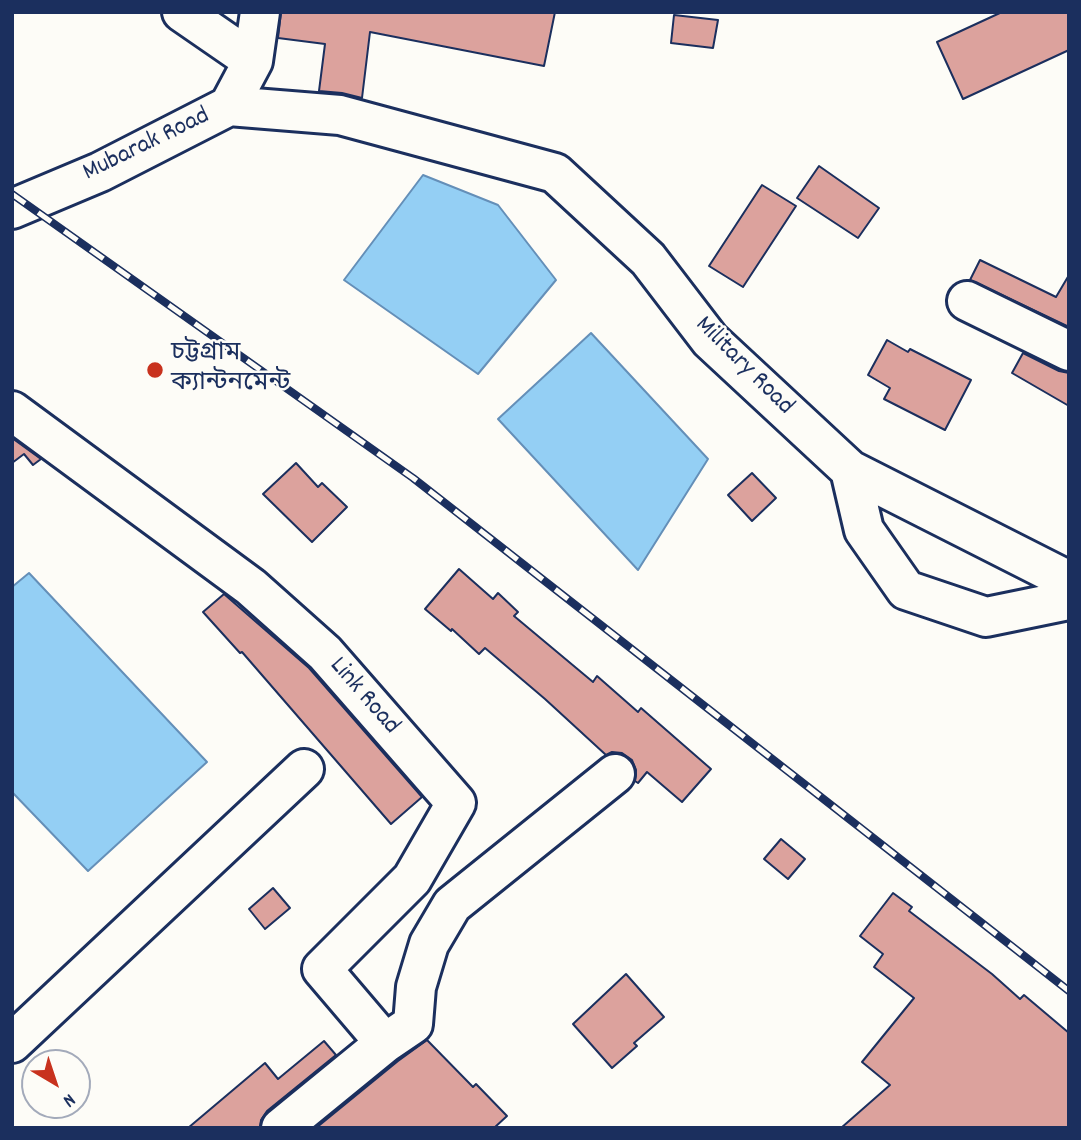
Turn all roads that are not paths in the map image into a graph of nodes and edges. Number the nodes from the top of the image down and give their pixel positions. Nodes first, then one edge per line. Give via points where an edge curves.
1 (182, 12) edge
2 (260, 12) edge
3 (253, 61) junction
4 (229, 106) junction
5 (12, 209) edge
6 (967, 301) dead end
7 (1069, 351) edge
8 (12, 411) edge
9 (850, 470) junction
10 (1069, 581) edge
11 (1069, 600) edge
12 (304, 769) dead end
13 (615, 774) dead end
14 (12, 1043) edge
15 (385, 1043) junction
16 (281, 1128) edge

1 - 3 street
2 - 3 street, Mubarak Road
3 - 4 street, Mubarak Road
4 - 5 street, Mubarak Road via 100,172
4 - 9 street, Military Road via 340,115 555,173 649,259 710,341
6 - 7 street
8 - 15 street, Link Road via 251,587 325,653 456,803 412,878 322,969
9 - 10 street, Military Road
9 - 11 street via 864,530 906,590 986,617
12 - 14 street
13 - 15 street via 452,905 429,944 416,987 413,1024
15 - 16 street

